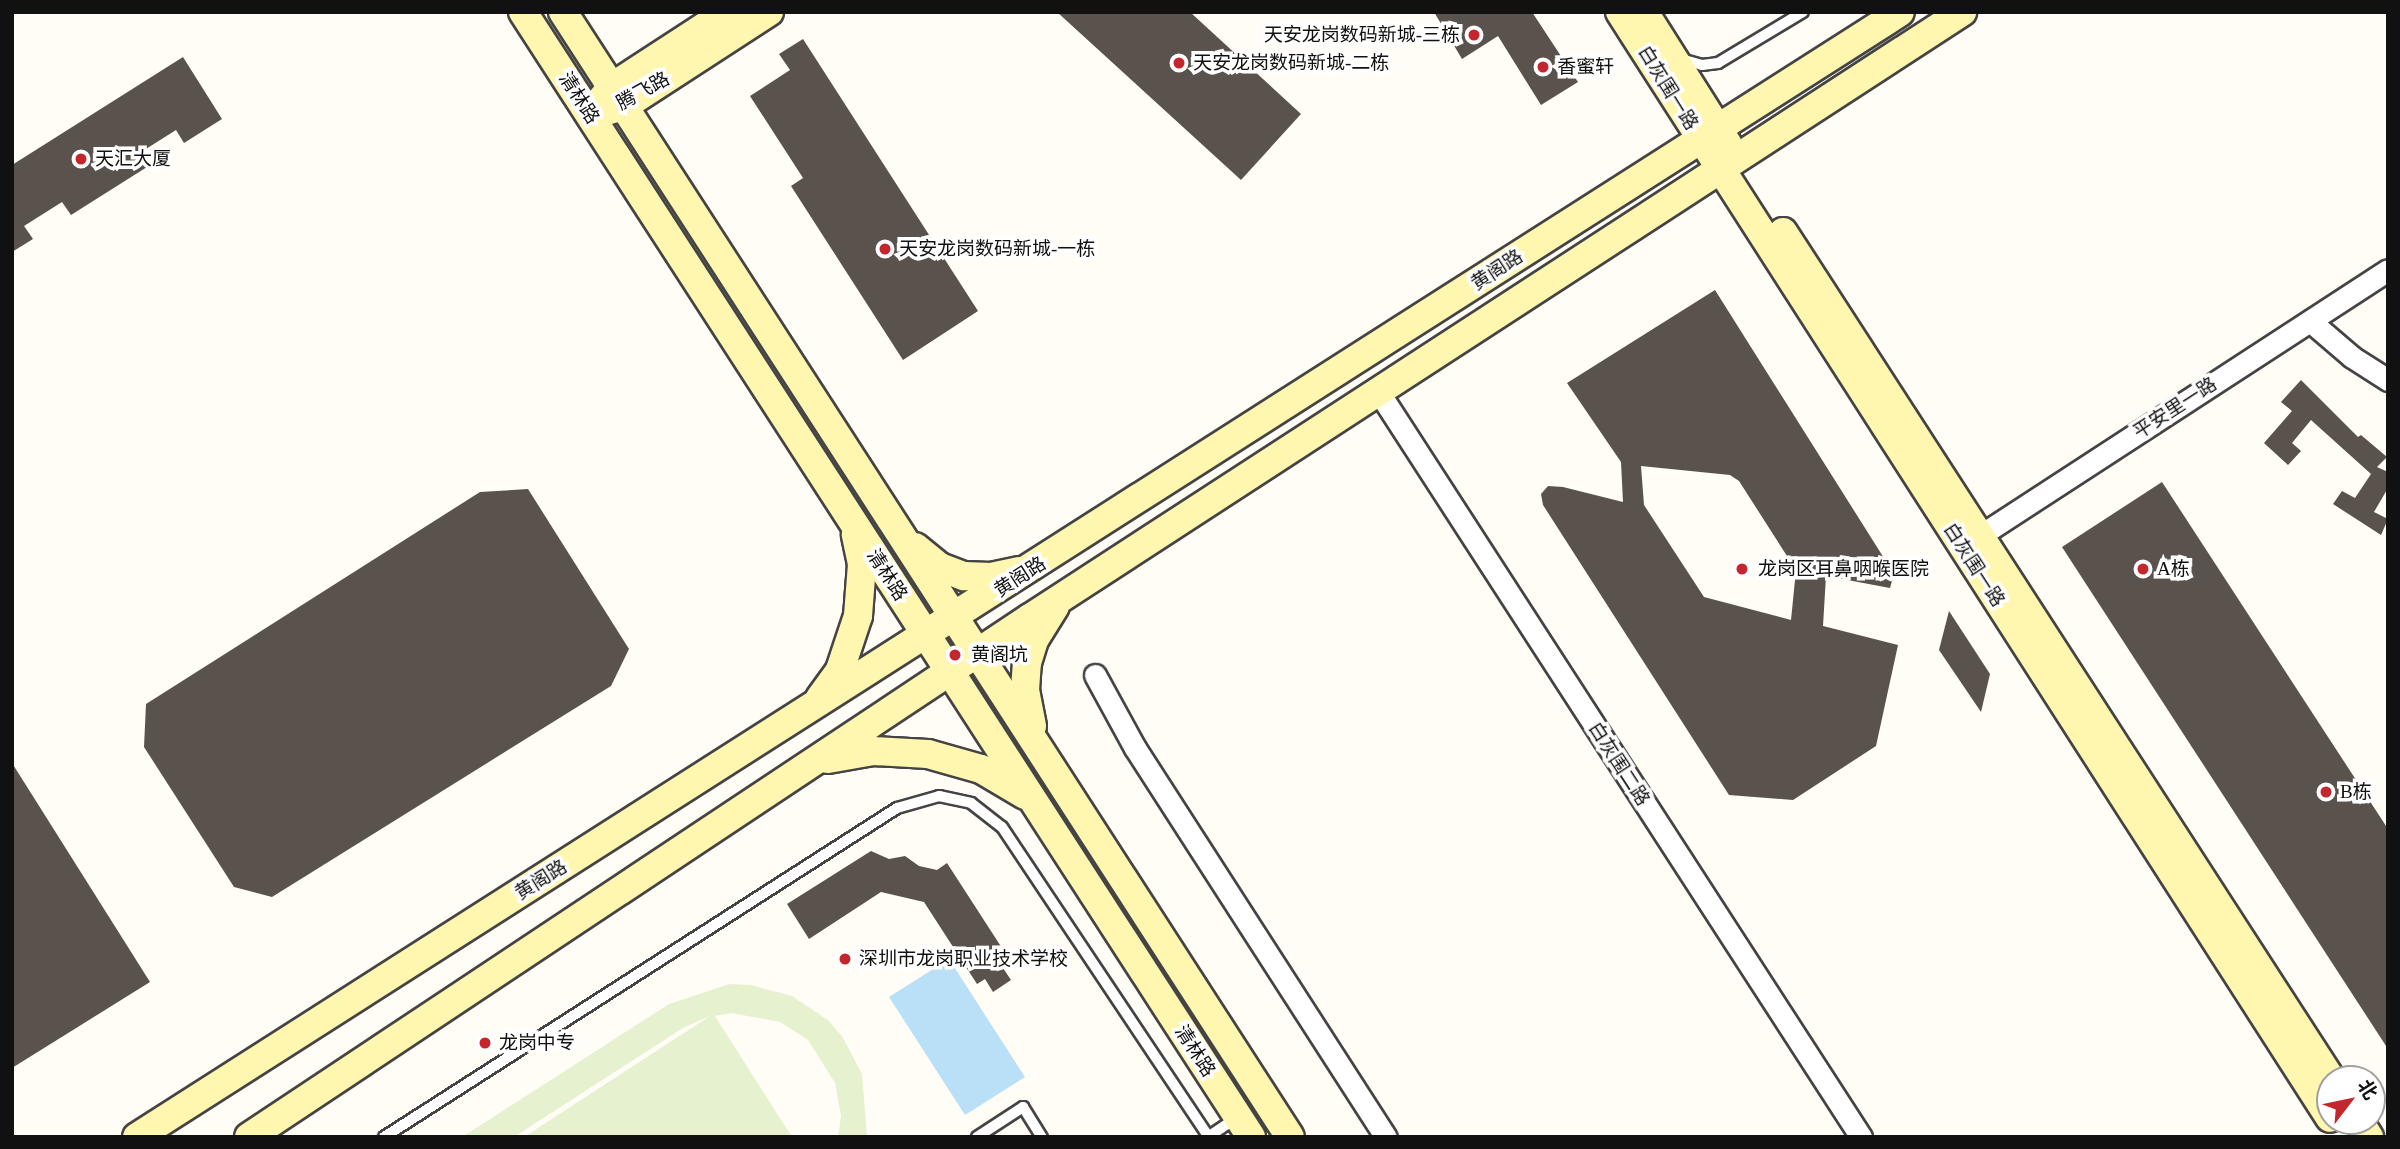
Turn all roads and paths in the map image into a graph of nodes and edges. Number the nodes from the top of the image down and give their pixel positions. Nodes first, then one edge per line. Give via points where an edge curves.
1 (523, 12) edge
2 (563, 12) edge
3 (727, 12) edge
4 (769, 12) edge
5 (1620, 12) edge
6 (1644, 12) edge
7 (1803, 12) edge
8 (1900, 12) edge
9 (1962, 12) edge
10 (1669, 53) junction
11 (618, 97) junction
12 (590, 114) junction
13 (1709, 134) junction
14 (1727, 163) junction
15 (2388, 270) edge
16 (2310, 321) junction
17 (2388, 380) edge
18 (1378, 391) junction
19 (849, 516) junction
20 (897, 528) junction
21 (1971, 541) junction
22 (1044, 561) junction
23 (1066, 595) junction
24 (955, 618) junction
25 (927, 636) junction
26 (977, 653) junction
27 (950, 671) junction
28 (1095, 675) dead end
29 (806, 712) junction
30 (1041, 751) junction
31 (808, 765) junction
32 (1033, 801) junction
33 (1150, 920) junction
34 (1122, 938) junction
35 (2322, 1065) edge
36 (2316, 1096) edge
37 (1244, 1127) edge
38 (137, 1137) edge
39 (249, 1137) edge
40 (384, 1137) edge
41 (977, 1137) edge
42 (1042, 1137) edge
43 (1208, 1137) edge
44 (1290, 1137) edge
45 (1387, 1137) edge
46 (1861, 1137) edge

1 - 12 main road, 清林路
2 - 11 main road, 清林路
3 - 11 main road, 腾飞路
4 - 11 main road, 腾飞路
5 - 13 main road, 白灰围一路
6 - 10 main road, 白灰围一路
7 - 10 lane via 1718,63 1686,62
8 - 13 main road, 黄阁路
9 - 14 main road, 黄阁路
10 - 13 main road, 白灰围一路
11 - 12 main road, 腾飞路
11 - 20 main road, 清林路
12 - 19 main road, 清林路
13 - 14 main road, 白灰围一路
13 - 22 main road, 黄阁路
14 - 18 main road, 黄阁路
14 - 21 main road, 白灰围一路
15 - 16 street, 平安里一路
16 - 17 street via 2351,357
16 - 21 street, 平安里一路
18 - 23 main road, 黄阁路
18 - 46 street, 白灰围二路
19 - 25 main road, 清林路
19 - 29 main road via 862,564 858,616 840,670
20 - 22 main road via 940,567 964,576 991,578
20 - 24 main road, 清林路
21 - 35 main road, 白灰围一路
21 - 36 main road, 白灰围一路
22 - 24 main road, 黄阁路
23 - 26 main road, 黄阁路
23 - 30 main road via 1048,614 1027,663 1030,721
24 - 25 main road, 黄阁路
24 - 26 main road, 清林路
25 - 27 main road, 清林路
25 - 29 main road, 黄阁路
26 - 27 main road, 黄阁路
26 - 30 main road, 清林路
27 - 31 main road, 黄阁路
27 - 32 main road, 清林路
28 - 45 street via 1135,748
29 - 38 main road, 黄阁路
30 - 33 main road, 清林路
31 - 32 main road via 873,751 928,754 981,769
31 - 39 main road, 黄阁路
32 - 34 main road, 清林路
33 - 34 main road
33 - 44 main road, 清林路
34 - 37 main road, 清林路
37 - 43 lane
40 - 43 lane via 897,808 939,796 971,803 1002,827
41 - 42 lane via 1023,1107

